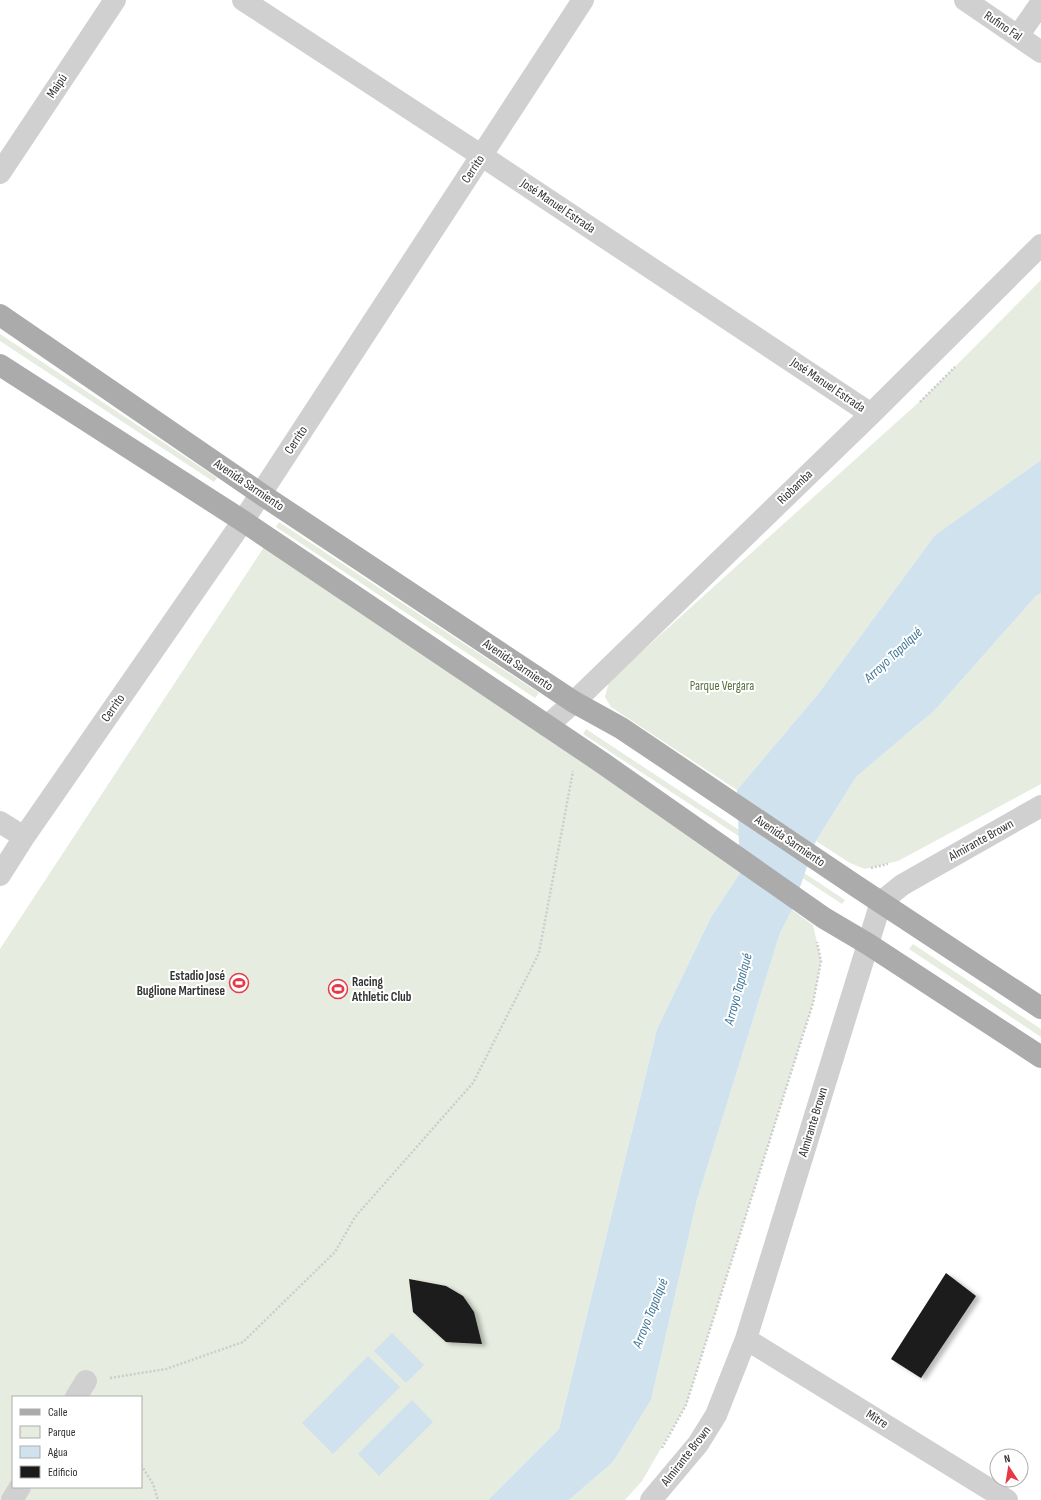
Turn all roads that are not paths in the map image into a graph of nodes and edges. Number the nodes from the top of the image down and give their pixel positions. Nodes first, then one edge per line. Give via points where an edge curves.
1 (115, 0) edge
2 (243, 0) edge
3 (583, 0) edge
4 (964, 0) edge
5 (1041, 3) edge
6 (1018, 36) junction
7 (1041, 52) edge
8 (482, 156) junction
9 (0, 173) edge
10 (1041, 245) edge
11 (0, 316) edge
12 (0, 365) edge
13 (871, 414) junction
14 (261, 494) junction
15 (243, 521) junction
16 (574, 702) junction
17 (547, 726) junction
18 (1041, 806) edge
19 (0, 822) edge
20 (24, 838) junction
21 (0, 875) edge
22 (881, 902) junction
23 (868, 944) junction
24 (1041, 1008) edge
25 (1041, 1057) edge
26 (746, 1339) junction
27 (19, 1488) edge
28 (12, 1500) edge
29 (651, 1500) edge
30 (1008, 1500) edge

1 - 9 street, Maipú
2 - 8 street, José Manuel Estrada
3 - 8 street, Cerrito
4 - 6 street, Rufino Fal
5 - 6 street
6 - 7 street, Rufino Fal
8 - 13 street, José Manuel Estrada
8 - 14 street, Cerrito
10 - 13 street, Riobamba
11 - 14 main road, Avenida Sarmiento
12 - 15 main road
13 - 16 street, Riobamba
14 - 15 street, Cerrito
14 - 16 main road, Avenida Sarmiento
15 - 17 main road
15 - 20 street, Cerrito
16 - 17 street, Riobamba
16 - 22 main road, Avenida Sarmiento via 621,728
17 - 23 main road via 604,764 820,927
18 - 22 street, Almirante Brown via 902,885
19 - 20 street
20 - 21 street, Cerrito
22 - 23 street, Almirante Brown
22 - 24 main road, Avenida Sarmiento
23 - 25 main road
23 - 26 street, Almirante Brown
26 - 29 street, Almirante Brown via 716,1415 698,1444
26 - 30 street, Mitre
27 - 28 street

